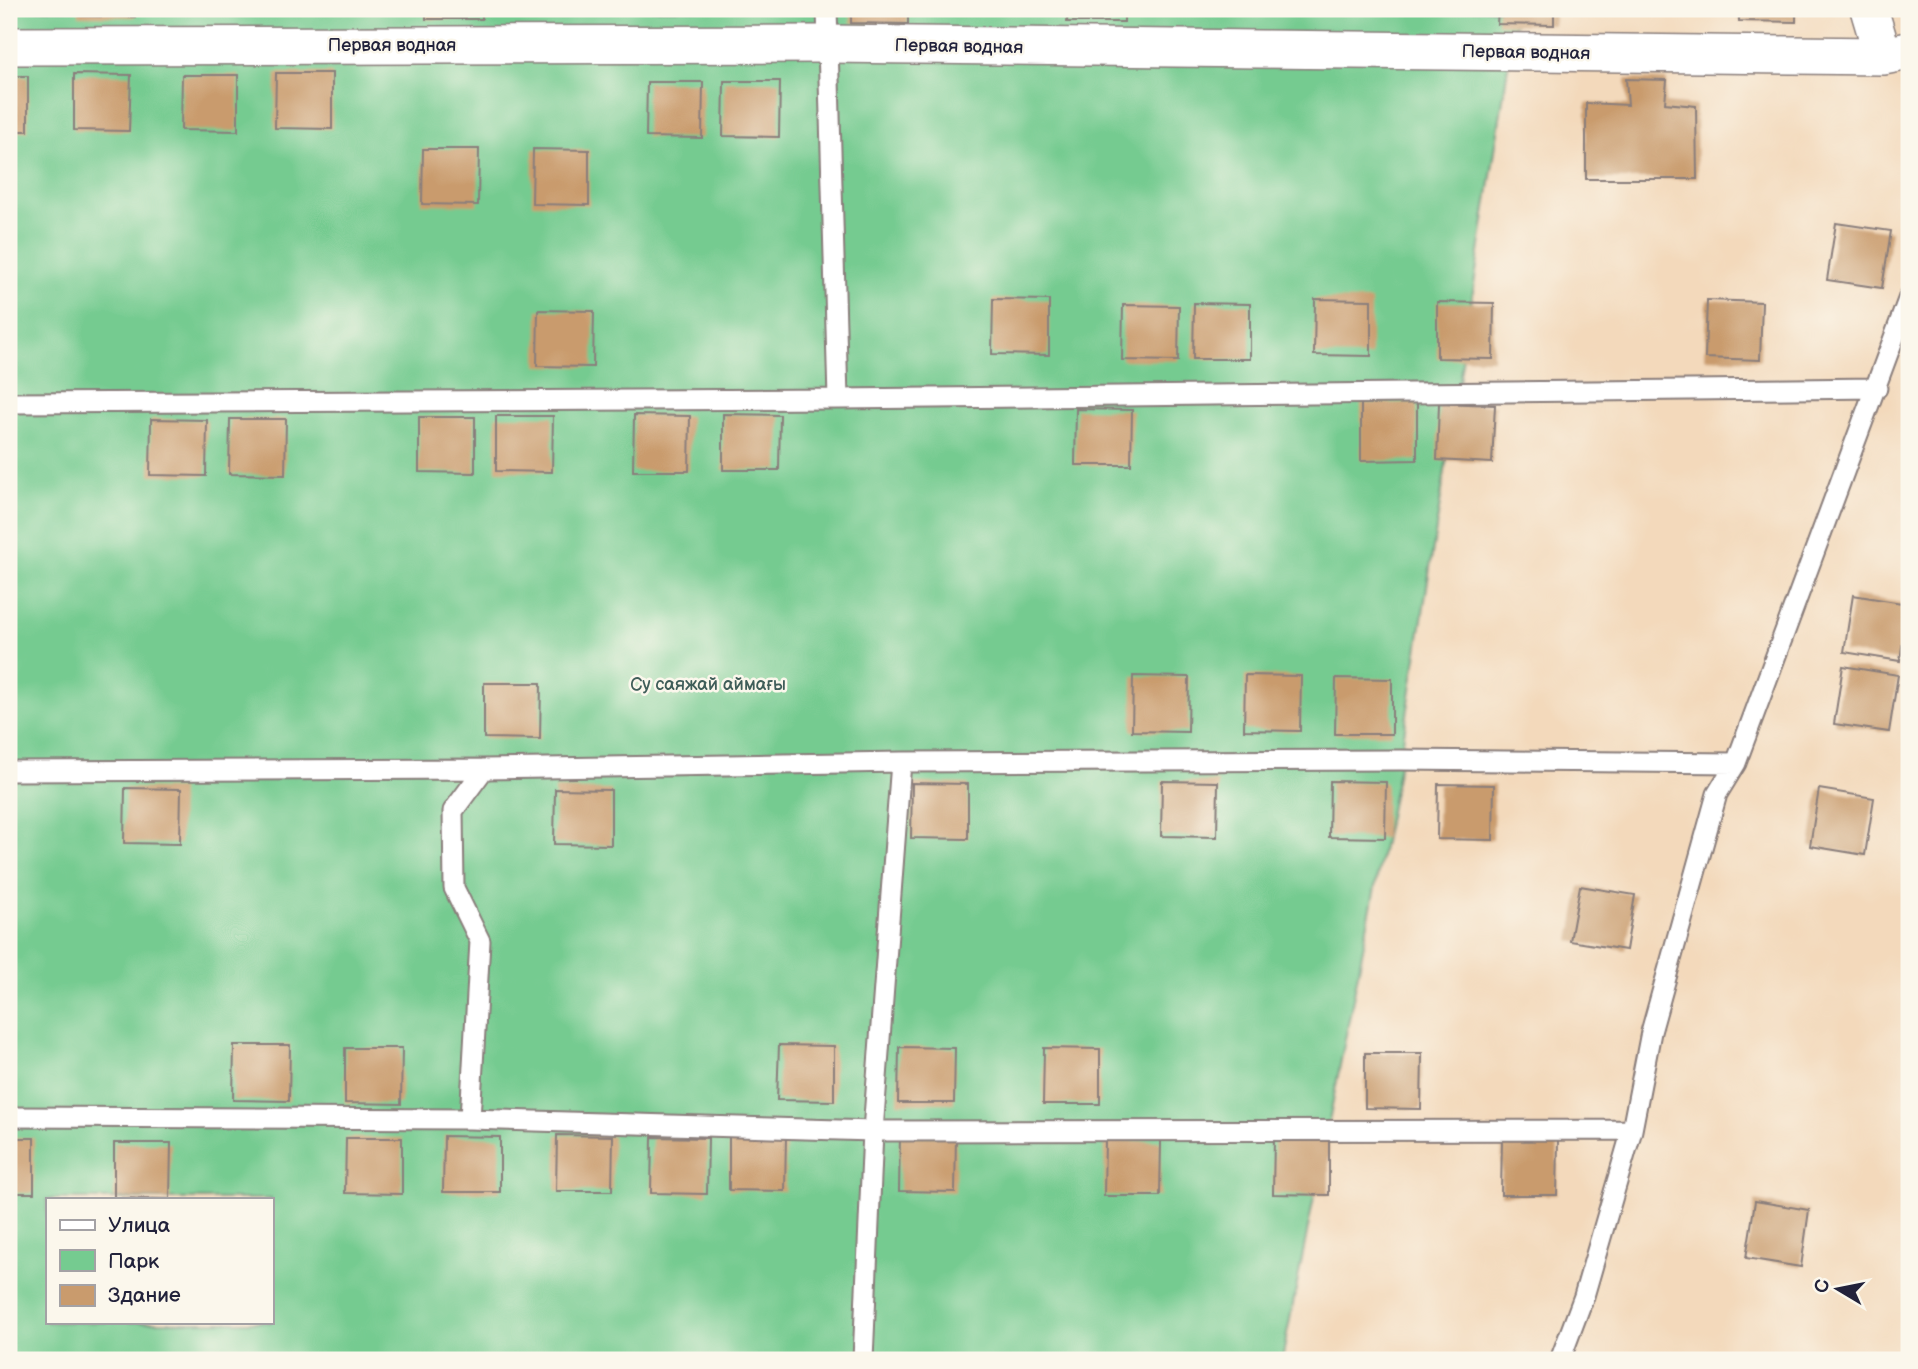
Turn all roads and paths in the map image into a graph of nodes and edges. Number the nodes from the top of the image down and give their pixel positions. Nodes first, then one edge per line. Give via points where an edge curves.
1 (1869, 9) edge
2 (827, 27) edge
3 (9, 46) edge
4 (1896, 53) edge
5 (1909, 297) edge
6 (1877, 388) junction
7 (838, 399) junction
8 (9, 403) edge
9 (901, 762) junction
10 (1736, 763) junction
11 (484, 769) junction
12 (9, 771) edge
13 (9, 1117) edge
14 (470, 1119) junction
15 (1632, 1130) junction
16 (873, 1131) junction
17 (863, 1360) edge
18 (1560, 1360) edge

1 - 4 street
2 - 3 street, Первая водная
2 - 4 street, Первая водная
2 - 7 lane
5 - 6 lane
6 - 7 lane
6 - 10 lane
7 - 8 lane
9 - 10 lane
9 - 11 lane
9 - 16 lane
10 - 15 lane via 1717,794 1651,1032
11 - 12 lane
11 - 14 lane via 453,811 454,888 480,941
13 - 14 lane
14 - 16 lane
15 - 16 lane
15 - 18 lane via 1584,1296
16 - 17 lane

